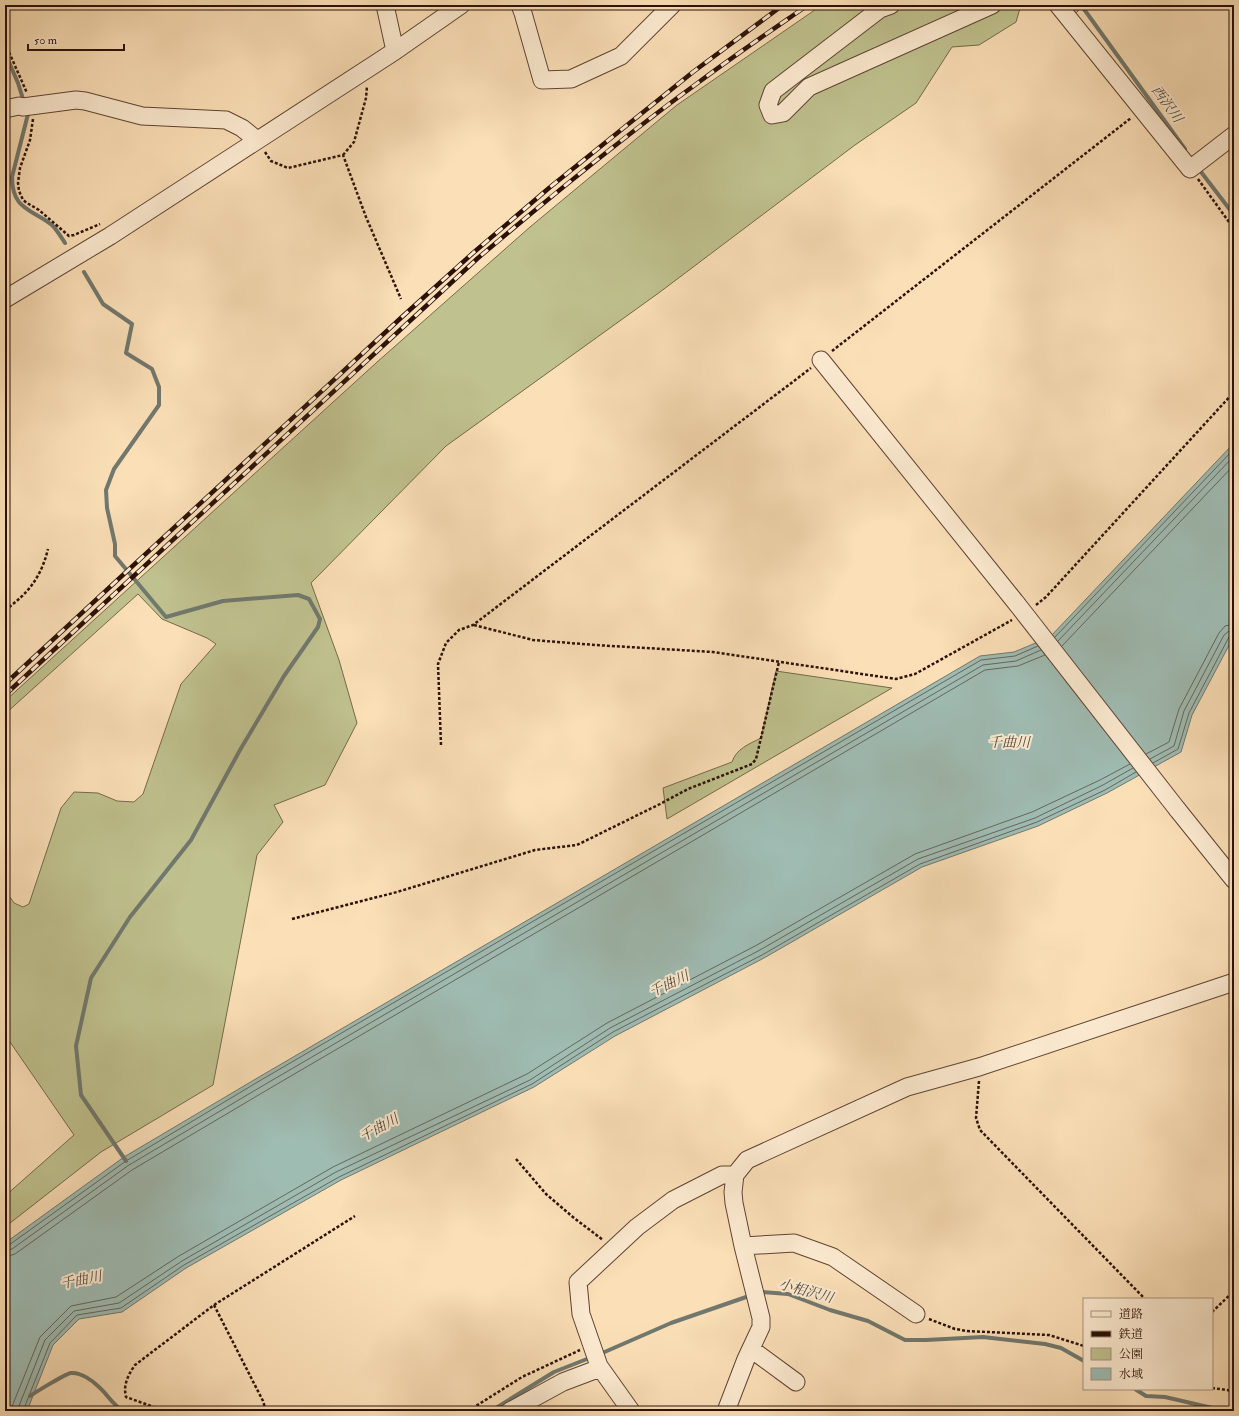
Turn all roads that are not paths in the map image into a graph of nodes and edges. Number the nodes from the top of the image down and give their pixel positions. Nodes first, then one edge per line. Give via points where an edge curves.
1 (385, 5) edge
2 (461, 5) edge
3 (520, 5) edge
4 (672, 5) edge
5 (891, 5) edge
6 (992, 5) edge
7 (1058, 5) edge
8 (395, 51) junction
9 (19, 107) edge
10 (1234, 135) edge
11 (257, 140) junction
12 (5, 299) edge
13 (821, 360) dead end
14 (1234, 880) edge
15 (1234, 982) edge
16 (734, 1175) junction
17 (743, 1246) junction
18 (916, 1314) road end
19 (751, 1349) junction
20 (599, 1367) junction
21 (796, 1382) dead end
22 (510, 1411) edge
23 (631, 1411) edge
24 (726, 1411) edge

1 - 8 street
2 - 8 street
3 - 4 street via 542,80 571,79 621,56
5 - 6 street via 880,10 773,91 768,105 772,115 783,113 809,87
7 - 10 street via 1190,169
8 - 11 street
9 - 11 street via 85,100 142,116 226,120
11 - 12 street via 110,236
13 - 14 street, bridge via 1016,611
15 - 16 street via 979,1067 907,1087 747,1160
16 - 17 street via 734,1203
16 - 20 street via 722,1175 673,1200 636,1227 578,1282 581,1314
17 - 18 street via 794,1243 834,1257
17 - 19 street via 761,1318 761,1327
19 - 21 street
19 - 24 street
20 - 22 street via 564,1382
20 - 23 street

